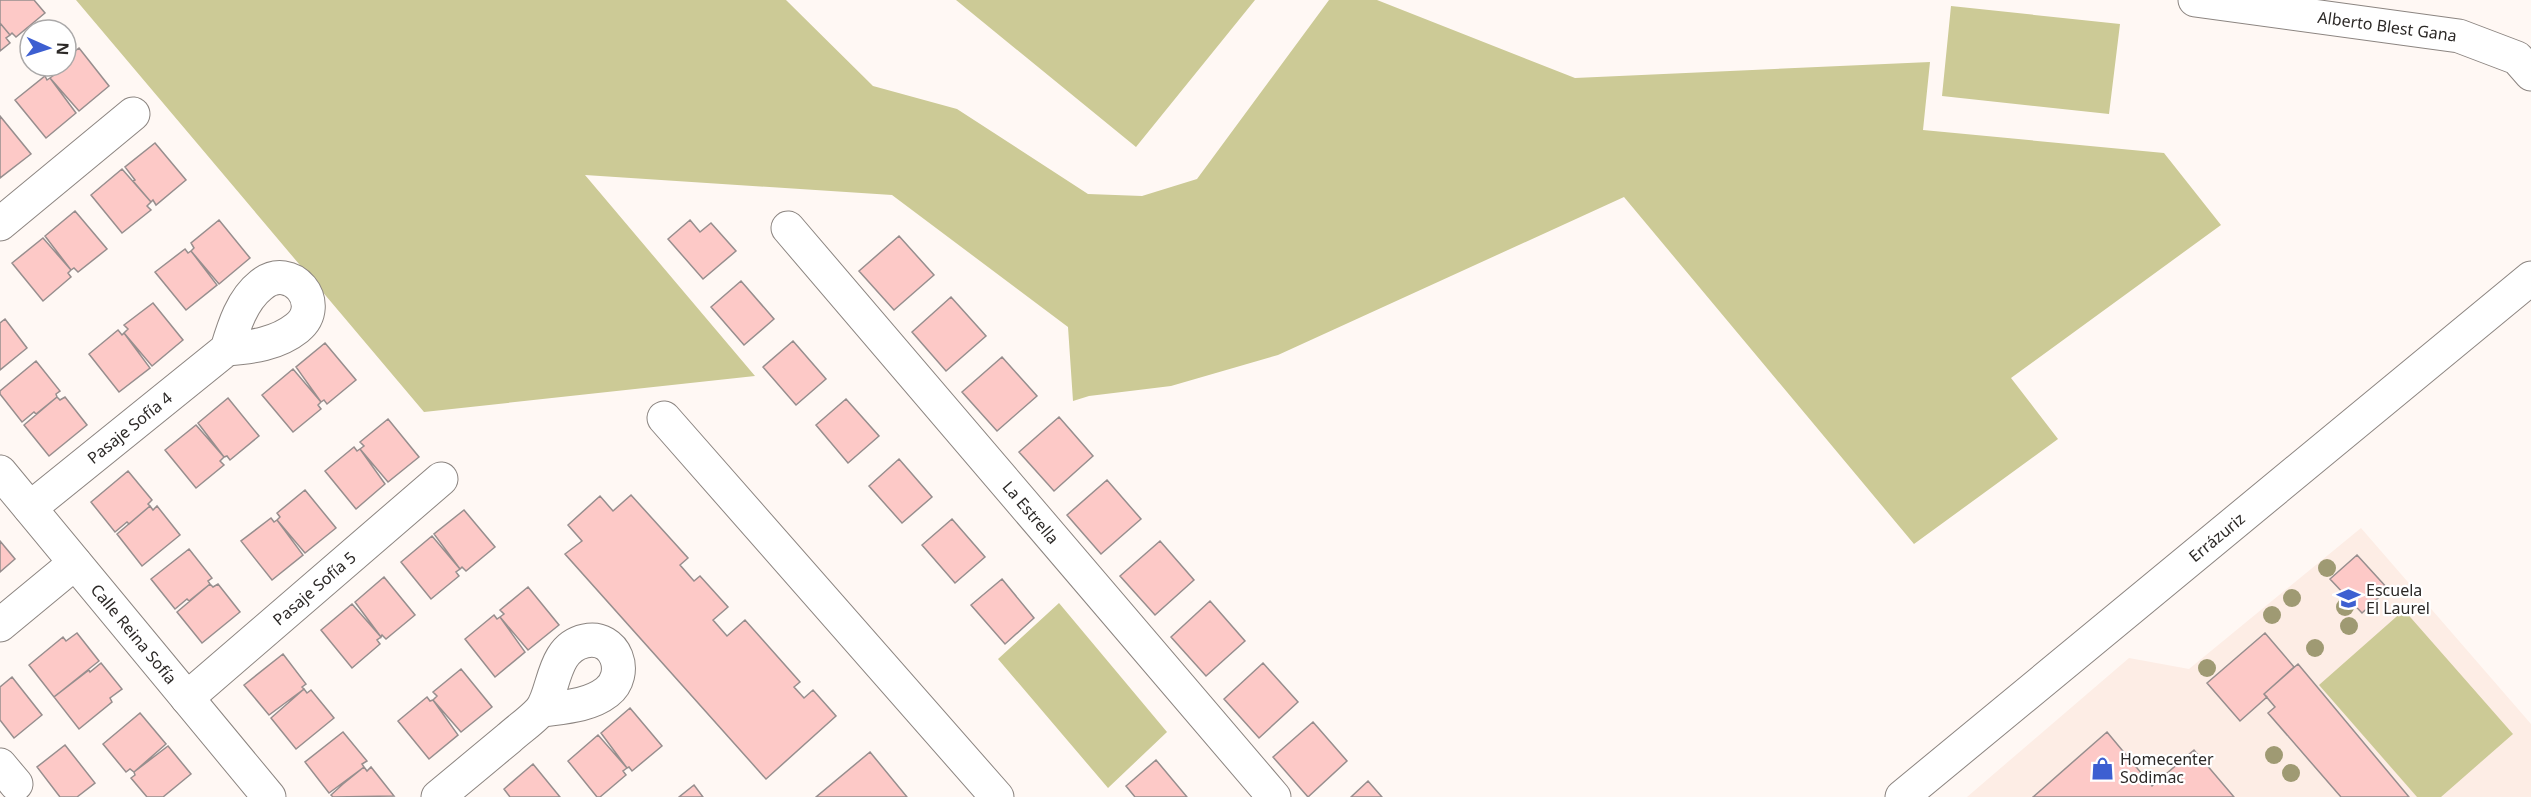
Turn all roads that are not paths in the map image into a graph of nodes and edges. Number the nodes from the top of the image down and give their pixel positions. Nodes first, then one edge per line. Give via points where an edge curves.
1 (2195, 0) edge
2 (2531, 74) edge
3 (133, 114) dead end
4 (0, 224) edge
5 (788, 228) dead end
6 (2531, 278) edge
7 (227, 349) dead end
8 (664, 418) dead end
9 (0, 472) edge
10 (441, 479) dead end
11 (30, 508) junction
12 (75, 563) junction
13 (0, 626) edge
14 (187, 698) junction
15 (542, 710) dead end
16 (269, 797) edge
17 (438, 797) edge
18 (997, 797) edge
19 (1274, 797) edge
20 (1902, 797) edge

1 - 2 street, Alberto Blest Gana via 2458,36 2517,58
3 - 4 street
5 - 19 street, La Estrella
6 - 20 street, Errázuriz
7 - 11 street, Pasaje Sofía 4
8 - 18 street
9 - 11 street, Calle Reina Sofía
10 - 14 street, Pasaje Sofía 5
11 - 12 street, Calle Reina Sofía
12 - 13 street
12 - 14 street, Calle Reina Sofía
14 - 16 street, Calle Reina Sofía
15 - 17 street

